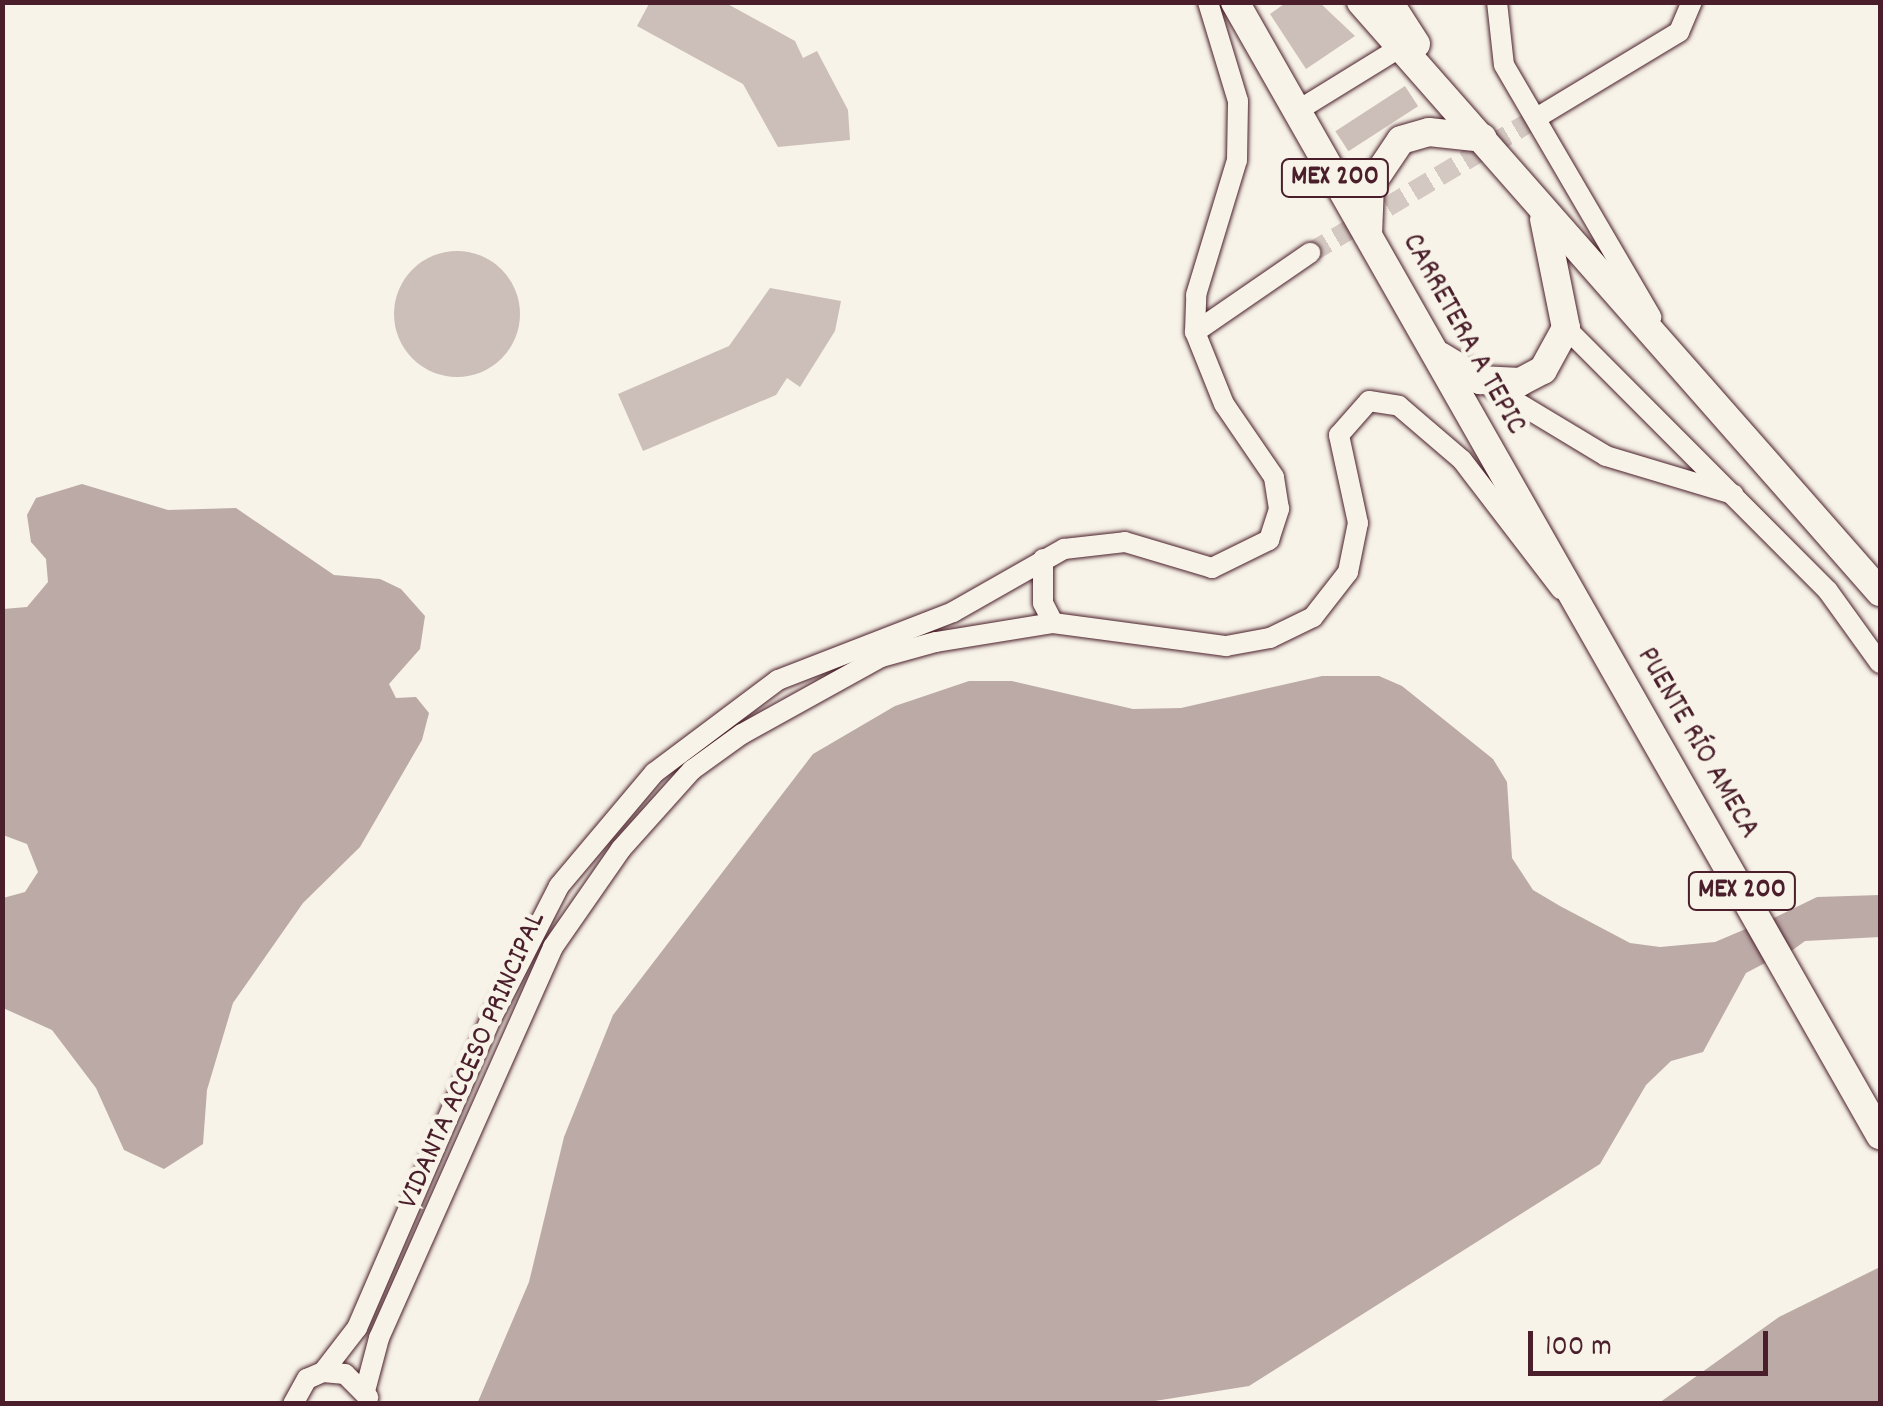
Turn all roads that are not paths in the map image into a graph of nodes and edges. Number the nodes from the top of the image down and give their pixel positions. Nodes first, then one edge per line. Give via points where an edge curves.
1 (1208, 2) edge
2 (1235, 2) edge
3 (1361, 2) edge
4 (1389, 2) edge
5 (1497, 2) edge
6 (1692, 2) edge
7 (1401, 47) junction
8 (1298, 112) junction
9 (1543, 114) tunnel mouth
10 (1463, 116) junction
11 (1483, 138) junction
12 (1543, 213) junction
13 (1368, 236) junction
14 (1310, 253) tunnel mouth
15 (1566, 328) junction
16 (1196, 332) junction
17 (1436, 353) junction
18 (1682, 365) junction
19 (1480, 380) junction
20 (1733, 494) junction
21 (1043, 559) junction
22 (1880, 592) edge
23 (1570, 598) junction
24 (1053, 623) junction
25 (1603, 646) joint
26 (1880, 663) edge
27 (1880, 1135) edge
28 (323, 1372) junction
29 (368, 1397) edge
30 (292, 1404) edge

1 - 16 street via 1238,101 1237,160 1196,295
2 - 8 highway, CARRETERA A TEPIC / MEX 200
3 - 7 highway
4 - 10 highway
5 - 18 street via 1504,65
6 - 9 street via 1680,32
7 - 8 street
7 - 10 highway
8 - 13 highway, CARRETERA A TEPIC / MEX 200
10 - 11 highway
11 - 12 highway
11 - 13 highway via 1429,132 1402,140 1370,186
12 - 15 highway
12 - 18 highway
13 - 17 highway, CARRETERA A TEPIC / MEX 200
14 - 16 street
15 - 19 highway via 1543,370 1520,382
15 - 20 street
16 - 21 street via 1224,404 1274,478 1279,509 1268,540 1212,568 1125,542
17 - 19 highway
17 - 23 highway, CARRETERA A TEPIC / MEX 200
18 - 22 highway
19 - 20 street via 1606,456
20 - 26 street via 1828,591
21 - 24 street via 1043,602
21 - 28 street via 953,612 778,680 654,773 603,830 559,886 491,1019 357,1328
23 - 24 street, VIDANTA ACCESO PRINCIPAL via 1462,460 1384,400 1356,409 1339,435 1358,522 1348,572 1313,616 1270,638 1226,646
23 - 25 highway, CARRETERA A TEPIC / MEX 200
24 - 29 street, VIDANTA ACCESO PRINCIPAL via 881,656 692,770 582,901 513,1034 379,1338
25 - 27 highway, PUENTE RÍO AMECA / MEX 200
28 - 29 street, VIDANTA ACCESO PRINCIPAL via 345,1374
28 - 30 street via 307,1380

